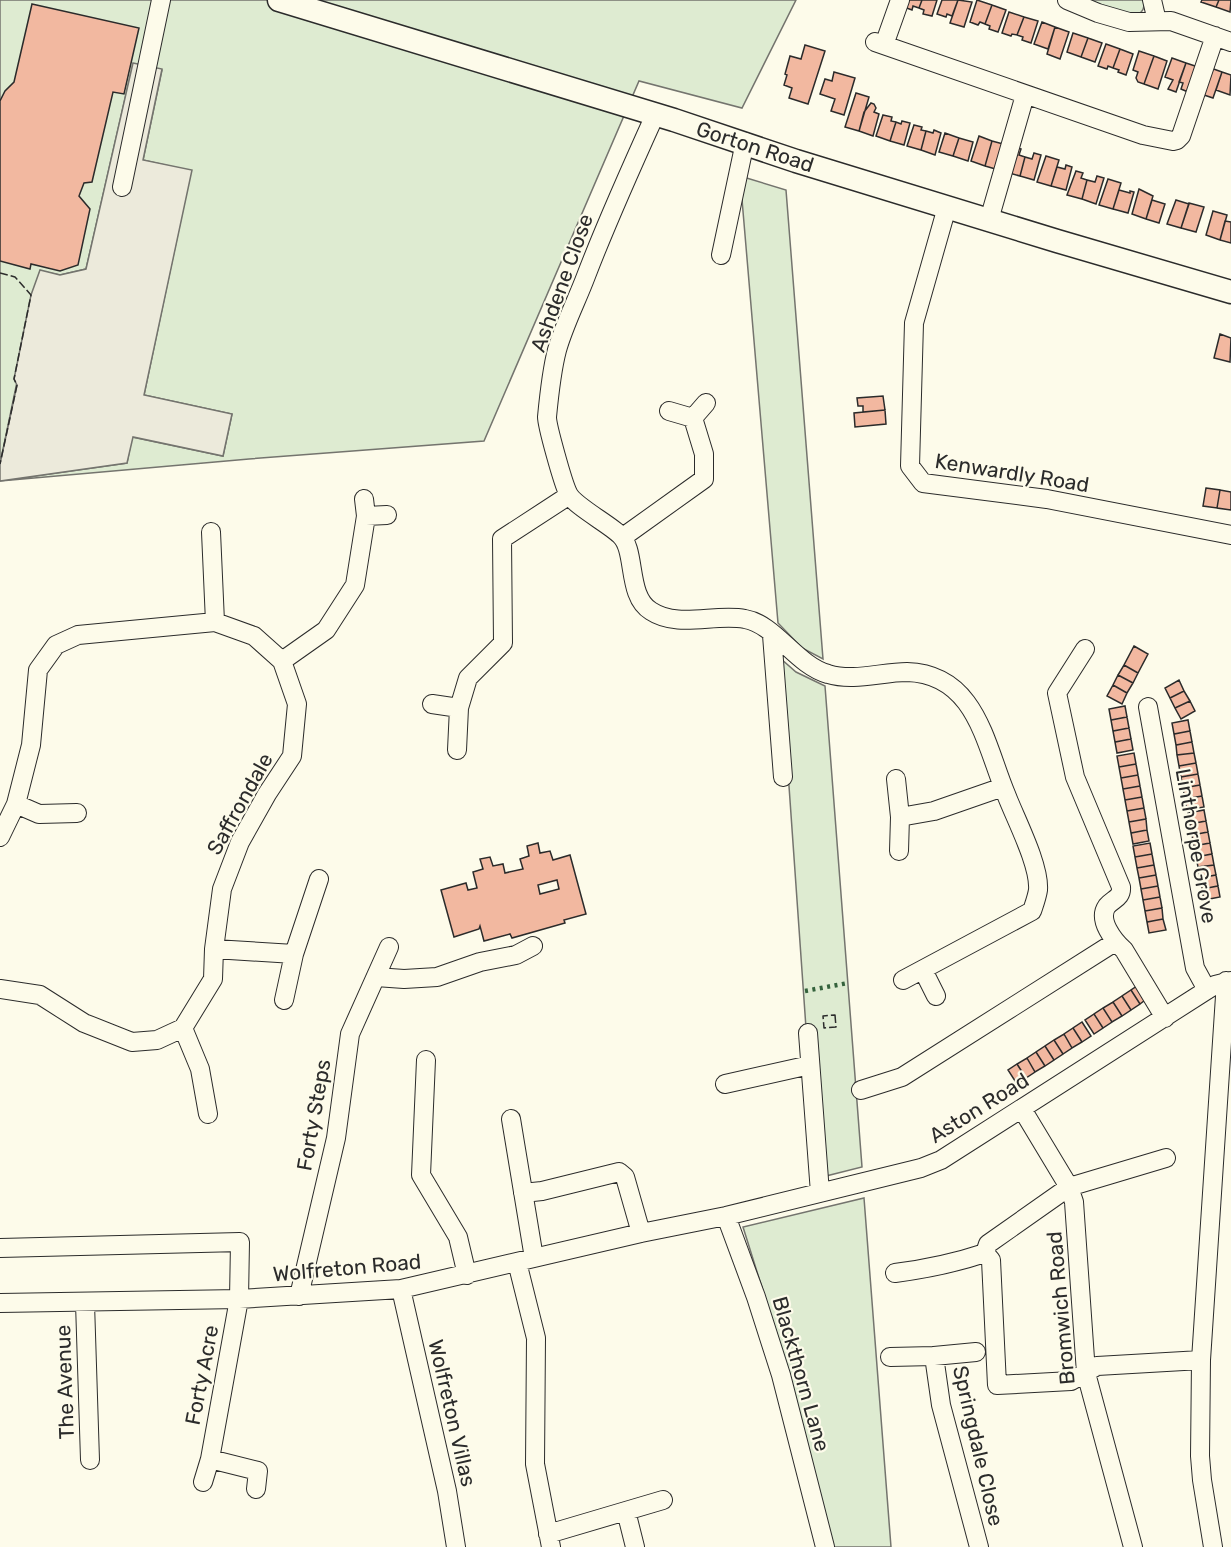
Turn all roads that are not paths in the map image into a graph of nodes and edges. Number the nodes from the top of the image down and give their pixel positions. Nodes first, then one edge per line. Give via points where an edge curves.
1 (161, 0) edge
2 (279, 0) edge
3 (900, 0) edge
4 (1067, 0) edge
5 (1152, 0) edge
6 (1157, 21) junction
7 (1223, 39) edge
8 (1025, 94) junction
9 (655, 115) junction
10 (745, 142) junction
11 (122, 188) dead end
12 (948, 207) junction
13 (988, 220) junction
14 (721, 255) dead end
15 (1231, 292) edge
16 (706, 403) dead end
17 (669, 411) dead end
18 (693, 418) junction
19 (568, 496) junction
20 (387, 514) dead end
21 (212, 529) dead end
22 (1231, 535) edge
23 (623, 537) junction
24 (216, 622) junction
25 (772, 635) junction
26 (1085, 649) dead end
27 (282, 661) junction
28 (432, 704) dead end
29 (1148, 707) dead end
30 (459, 708) junction
31 (457, 750) dead end
32 (783, 777) dead end
33 (896, 779) dead end
34 (1003, 787) junction
35 (16, 804) junction
36 (77, 813) dead end
37 (900, 817) junction
38 (0, 837) edge
39 (899, 851) dead end
40 (320, 879) dead end
41 (1115, 942) junction
42 (533, 946) dead end
43 (389, 947) dead end
44 (214, 949) junction
45 (294, 954) junction
46 (923, 970) junction
47 (376, 977) junction
48 (903, 980) dead end
49 (1229, 981) edge
50 (0, 989) edge
51 (1207, 990) junction
52 (936, 996) dead end
53 (284, 1000) dead end
54 (1165, 1017) junction
55 (183, 1028) junction
56 (808, 1033) dead end
57 (426, 1060) dead end
58 (810, 1065) junction
59 (725, 1084) dead end
60 (861, 1090) dead end
61 (1022, 1109) junction
62 (209, 1118) dead end
63 (506, 1127) dead end
64 (1166, 1158) dead end
65 (1069, 1187) junction
66 (523, 1193) junction
67 (820, 1193) junction
68 (726, 1216) junction
69 (641, 1233) junction
70 (0, 1248) edge
71 (985, 1253) junction
72 (525, 1260) junction
73 (894, 1273) dead end
74 (467, 1275) junction
75 (401, 1289) junction
76 (299, 1296) junction
77 (239, 1299) junction
78 (86, 1302) junction
79 (0, 1303) edge
80 (976, 1352) dead end
81 (934, 1356) junction
82 (890, 1357) dead end
83 (1201, 1360) junction
84 (1086, 1373) junction
85 (210, 1459) junction
86 (90, 1460) dead end
87 (203, 1482) dead end
88 (256, 1489) dead end
89 (664, 1501) dead end
90 (626, 1511) junction
91 (550, 1540) edge
92 (456, 1547) edge
93 (635, 1547) edge
94 (825, 1547) edge
95 (979, 1547) edge
96 (1133, 1547) edge
97 (1213, 1547) edge

1 - 11 street
2 - 9 main road, Gorton Road
3 - 8 street via 880,44
4 - 6 street via 1129,22
5 - 6 street
6 - 7 street via 1171,21
7 - 8 street via 1177,140 1143,135
8 - 13 street
9 - 10 main road, Gorton Road
9 - 19 street, Ashdene Close via 604,230 558,349 547,420
10 - 12 main road, Gorton Road
10 - 14 street
12 - 13 main road, Gorton Road
12 - 22 street, Kenwardly Road via 914,322 910,466 923,483 1047,499
13 - 15 main road, Gorton Road
16 - 18 street
17 - 18 street
18 - 23 street via 704,454 704,479
19 - 23 street
19 - 30 street via 502,539 510,645 468,678
20 - 27 street via 365,507 355,585 326,630
21 - 24 street
23 - 25 street via 635,589 650,611 666,618 753,620
24 - 27 street, Saffrondale via 254,636
24 - 35 street, Saffrondale via 78,635 56,645 38,670 31,745
25 - 32 street
25 - 34 street via 801,660 829,675 909,672 931,676 948,685 965,699 978,718
26 - 41 street via 1057,693 1075,777 1121,887 1122,893 1107,906 1104,921
27 - 44 street, Saffrondale via 297,704 292,756 240,842 222,889
28 - 30 street
29 - 51 street, Linthorpe Grove via 1195,968
30 - 31 street
33 - 37 street
34 - 37 street via 934,811
34 - 46 street via 1033,860 1038,889 1032,911
35 - 36 street via 39,814
35 - 38 street, Saffrondale
37 - 39 street
40 - 45 street
41 - 54 street via 1124,950
41 - 60 street via 902,1077
42 - 47 street via 516,955 437,977
43 - 47 street, Forty Steps
44 - 45 street
44 - 55 street, Saffrondale via 213,979
45 - 53 street
46 - 48 street
46 - 52 street
47 - 76 street, Forty Steps via 350,1034 336,1138
49 - 51 street, Aston Road
49 - 83 street
50 - 55 street via 40,995 84,1023 132,1042 157,1040
51 - 54 street, Aston Road
54 - 61 street, Aston Road
55 - 62 street via 200,1070
56 - 58 street
57 - 74 street via 421,1175 458,1237
58 - 59 street
58 - 67 street
61 - 65 street, Bromwich Road
61 - 67 street, Aston Road via 941,1160
63 - 66 street
64 - 65 street
65 - 71 street via 988,1244
65 - 84 street, Bromwich Road via 1074,1202
66 - 69 street via 619,1172 626,1178
66 - 72 street
67 - 68 street, Aston Road
68 - 69 street, Wolfreton Road
68 - 94 street, Blackthorn Lane via 781,1375
69 - 72 street, Wolfreton Road
70 - 77 street, Forty Acre via 240,1242
71 - 73 street via 934,1268
71 - 84 street via 991,1260 997,1385 1071,1381
72 - 74 street, Wolfreton Road
72 - 91 street via 536,1338 535,1464
74 - 75 street, Wolfreton Road
75 - 76 street, Wolfreton Road
75 - 92 street, Wolfreton Villas
76 - 77 street, Wolfreton Road
77 - 78 street, Wolfreton Road
77 - 85 street, Forty Acre
78 - 79 street, Wolfreton Road
78 - 86 street, The Avenue
80 - 81 street, Springdale Close
81 - 82 street, Springdale Close
81 - 95 street, Springdale Close via 941,1405
83 - 84 street via 1097,1366
83 - 97 street via 1200,1456
84 - 96 street, Bromwich Road
85 - 87 street, Forty Acre
85 - 88 street via 258,1471
89 - 90 street
90 - 91 street
90 - 93 street

